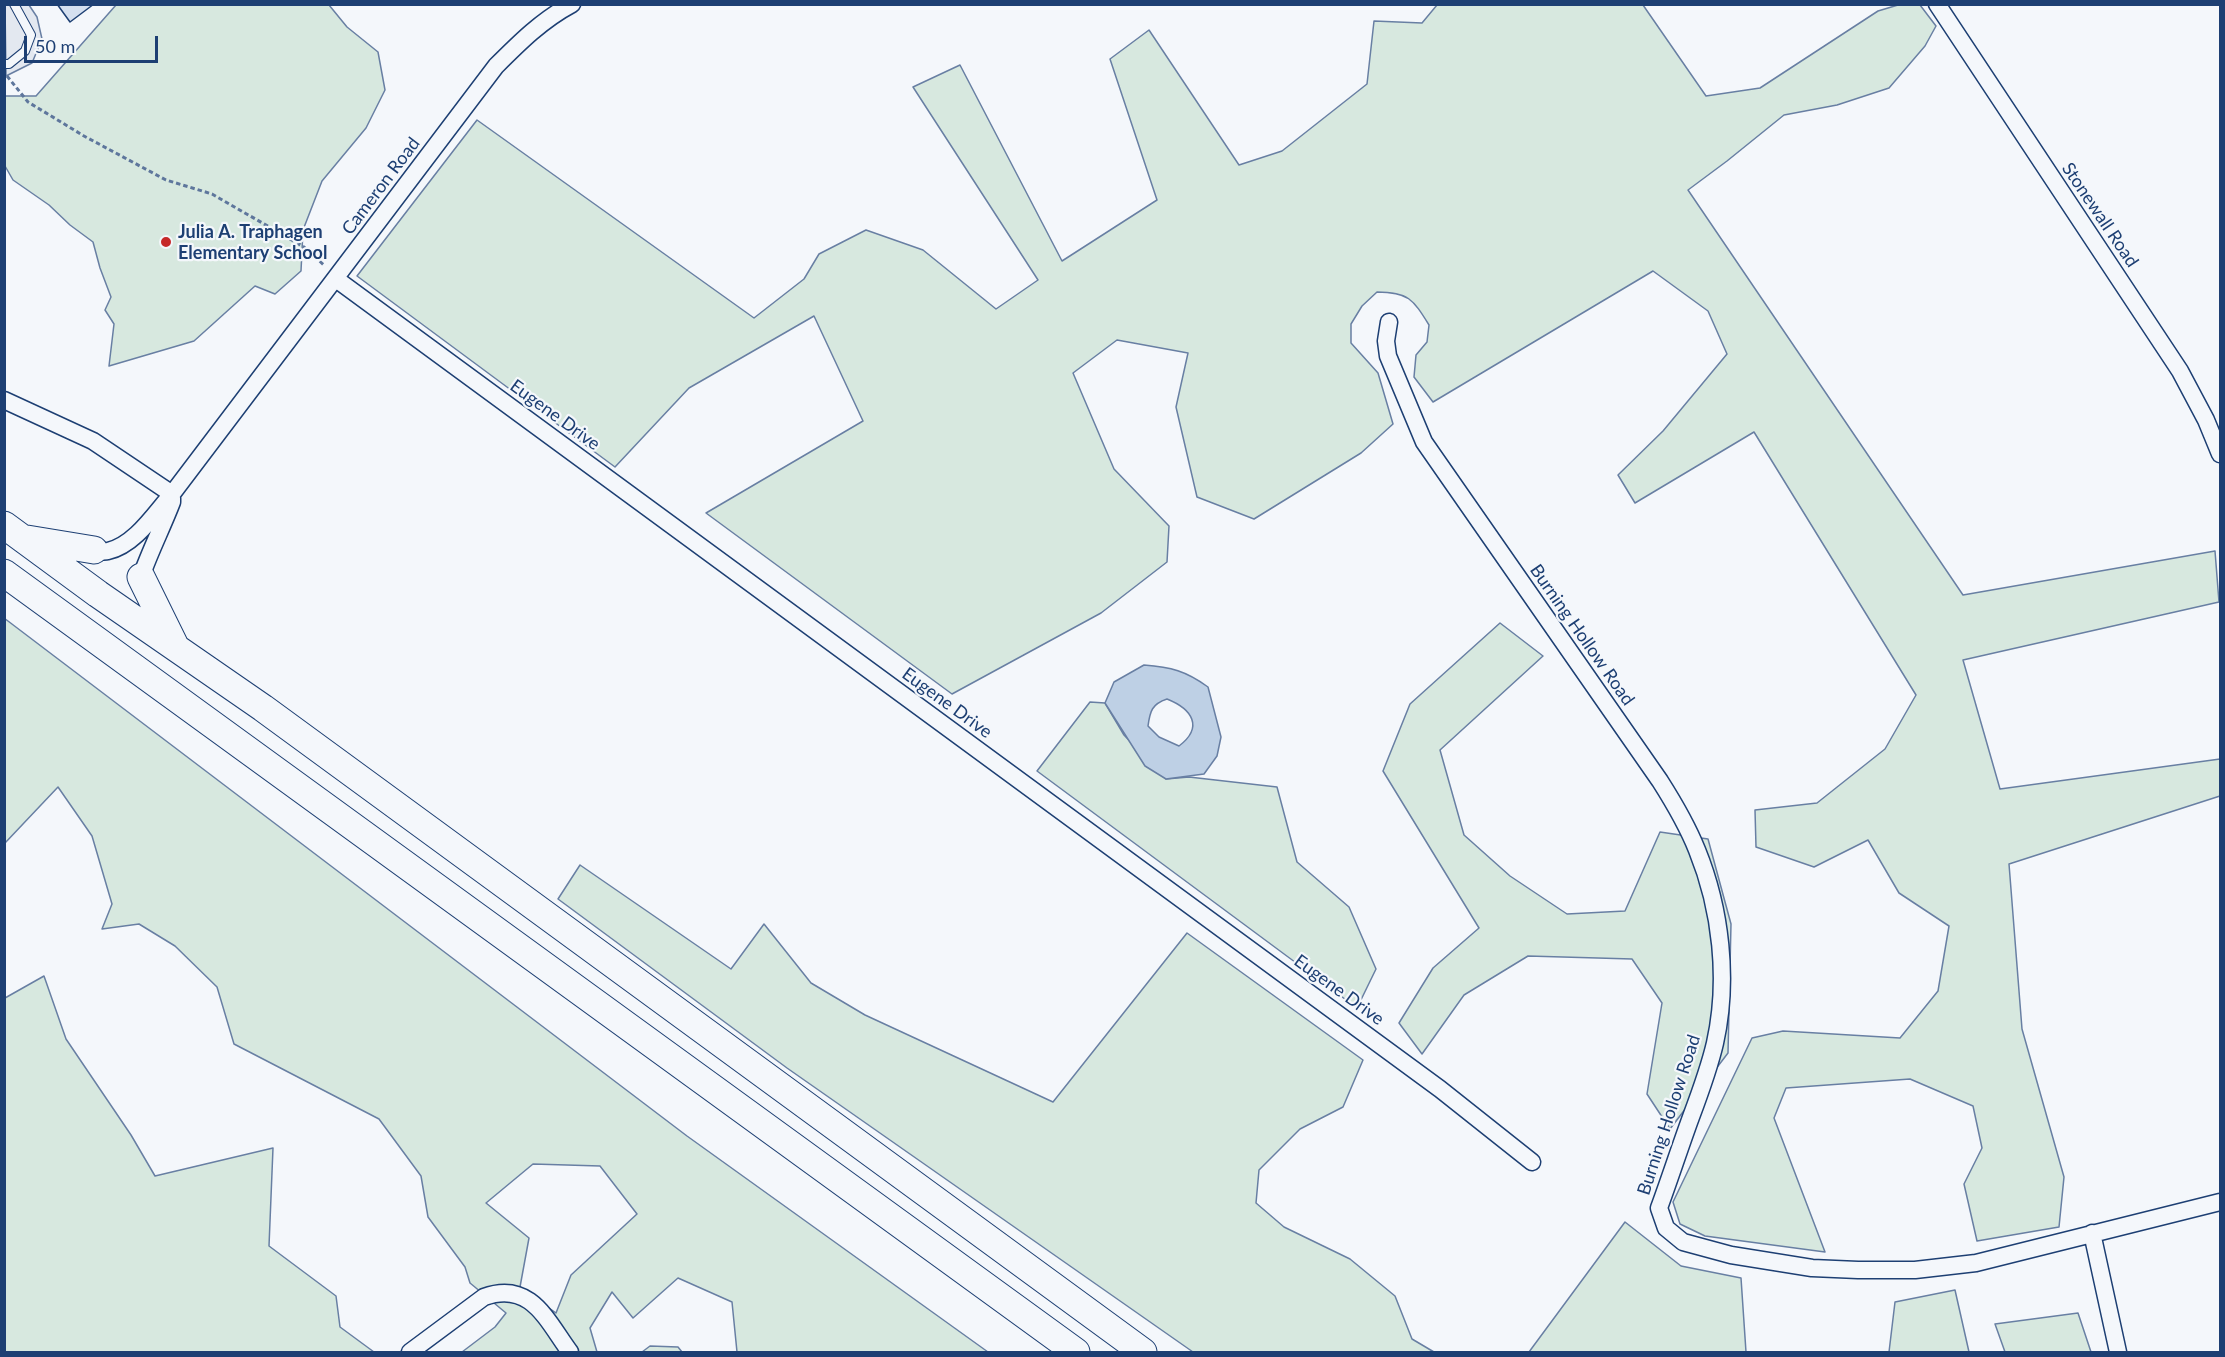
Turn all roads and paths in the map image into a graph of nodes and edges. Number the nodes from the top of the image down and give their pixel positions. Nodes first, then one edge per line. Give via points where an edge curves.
1 (14, 4) edge
2 (572, 4) edge
3 (1937, 4) edge
4 (4, 64) edge
5 (4, 72) edge
6 (336, 279) junction
7 (1389, 322) dead end
8 (4, 400) edge
9 (2220, 453) edge
10 (172, 494) junction
11 (13, 531) edge
12 (94, 550) joint
13 (4, 573) edge
14 (141, 578) joint
15 (175, 647) junction
16 (1532, 1162) dead end
17 (2220, 1202) edge
18 (2092, 1233) junction
19 (410, 1353) edge
20 (570, 1353) edge
21 (1076, 1353) edge
22 (1143, 1353) edge
23 (2118, 1353) edge

1 - 4 lane via 31,36 25,51
2 - 6 street, Cameron Road via 517,44 496,66
3 - 9 street, Stonewall Road via 2180,371
5 - 6 path via 28,102 166,180 212,194 304,247
6 - 10 street, Cameron Road
6 - 16 street, Eugene Drive via 1440,1089
7 - 18 street, Burning Hollow Road via 1388,356 1424,442 1660,781 1682,817 1709,883 1720,955 1720,1006 1705,1082 1659,1208 1666,1228 1683,1242 1731,1255 1812,1268 1858,1270 1915,1270 1976,1263
8 - 10 street via 93,441
10 - 12 street, Cameron Road via 126,543 108,552
10 - 14 street, Cameron Road
11 - 12 highway
11 - 15 highway
13 - 21 highway
14 - 15 highway
15 - 22 highway
17 - 18 street, Burning Hollow Road
18 - 23 street
19 - 20 street via 484,1297 498,1292 511,1292 535,1304

